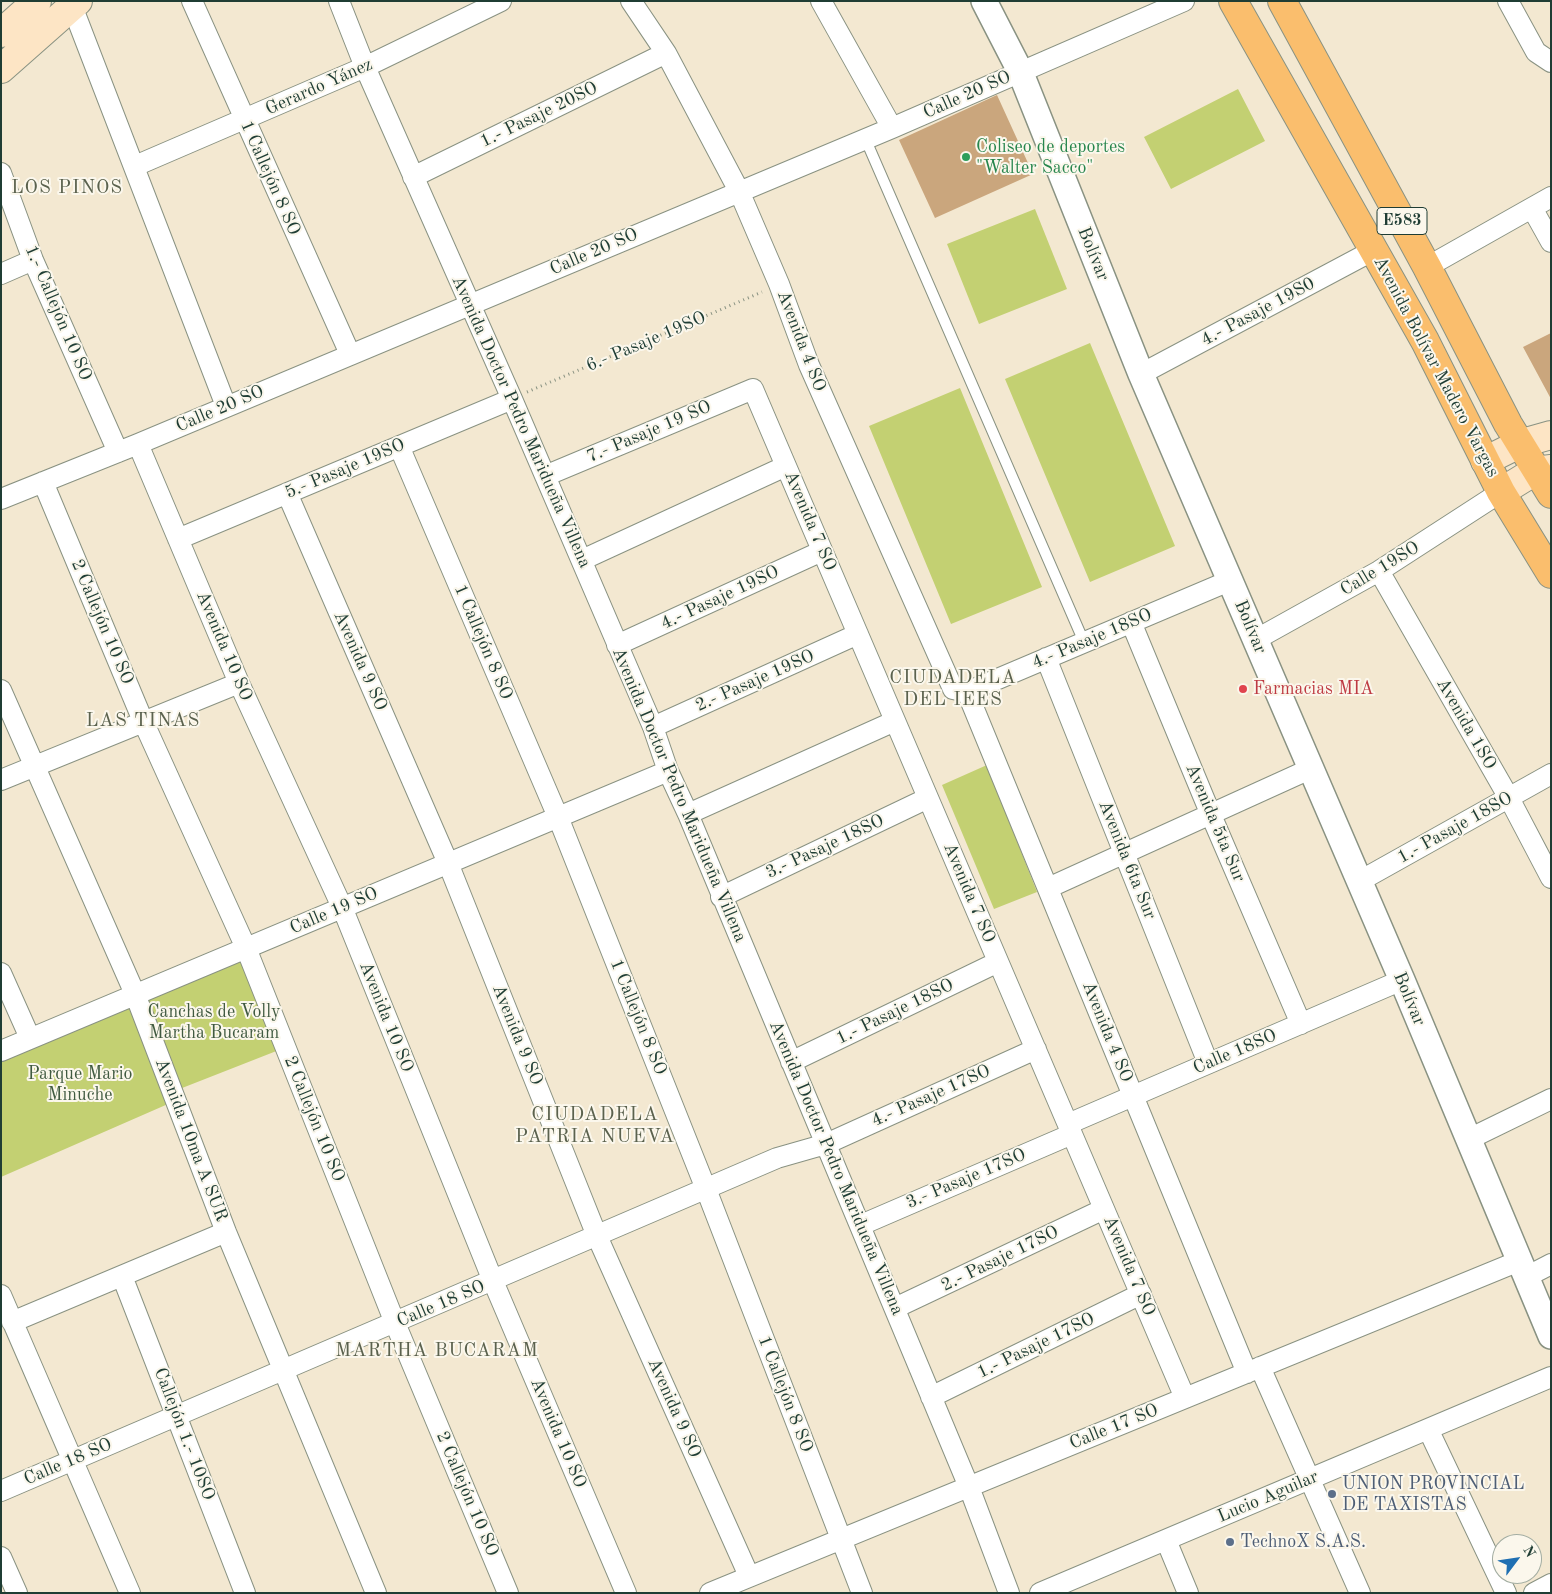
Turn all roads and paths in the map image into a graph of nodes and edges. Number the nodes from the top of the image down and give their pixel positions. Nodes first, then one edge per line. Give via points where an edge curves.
1 (37, 1) edge
2 (192, 1) edge
3 (339, 1) edge
4 (501, 1) edge
5 (632, 1) edge
6 (821, 1) edge
7 (984, 1) edge
8 (1184, 1) edge
9 (1233, 1) edge
10 (1282, 1) edge
11 (1508, 1) edge
12 (75, 4) edge
13 (1, 33) edge
14 (666, 53) junction
15 (1551, 62) edge
16 (365, 67) junction
17 (1, 69) edge
18 (1020, 71) junction
19 (244, 121) junction
20 (892, 128) junction
21 (866, 138) junction
22 (135, 166) junction
23 (1, 173) edge
24 (413, 177) junction
25 (739, 191) junction
26 (1551, 197) edge
27 (1532, 208) junction
28 (1551, 242) edge
29 (1374, 250) junction
30 (33, 260) junction
31 (1427, 267) junction
32 (1, 274) edge
33 (779, 284) junction
34 (470, 305) junction
35 (350, 354) junction
36 (1141, 374) junction
37 (753, 389) joint
38 (512, 399) junction
39 (226, 406) junction
40 (1551, 435) edge
41 (138, 444) junction
42 (1519, 444) junction
43 (399, 446) junction
44 (118, 452) junction
45 (1485, 461) junction
46 (786, 466) junction
47 (1543, 470) edge
48 (545, 476) junction
49 (43, 482) junction
50 (1501, 492) junction
51 (287, 493) junction
52 (1551, 494) edge
53 (2, 495) edge
54 (178, 539) junction
55 (822, 551) junction
56 (582, 560) junction
57 (1379, 571) junction
58 (1551, 574) edge
59 (1229, 581) junction
60 (1131, 622) junction
61 (858, 634) junction
62 (1256, 640) junction
63 (1084, 642) junction
64 (617, 645) junction
65 (1046, 658) junction
66 (239, 683) junction
67 (1, 690) edge
68 (960, 690) junction
69 (143, 721) junction
70 (895, 721) junction
71 (653, 727) junction
72 (33, 767) junction
73 (1310, 769) junction
74 (668, 771) junction
75 (1551, 774) edge
76 (1, 780) edge
77 (928, 798) junction
78 (1509, 798) junction
79 (688, 814) junction
80 (1210, 815) junction
81 (558, 817) junction
82 (1124, 853) junction
83 (448, 863) junction
84 (1551, 878) edge
85 (1358, 882) junction
86 (1048, 888) junction
87 (721, 897) junction
88 (342, 907) junction
89 (246, 948) junction
90 (998, 962) junction
91 (1, 973) edge
92 (1402, 980) junction
93 (135, 994) junction
94 (1301, 1024) junction
95 (30, 1038) junction
96 (1036, 1049) junction
97 (1, 1051) edge
98 (791, 1062) junction
99 (1208, 1063) junction
100 (1133, 1095) junction
101 (1551, 1098) edge
102 (1070, 1129) junction
103 (1467, 1140) junction
104 (826, 1144) junction
105 (706, 1189) junction
106 (1104, 1209) junction
107 (861, 1225) junction
108 (226, 1232) junction
109 (597, 1236) junction
110 (1551, 1264) edge
111 (1522, 1269) junction
112 (122, 1276) junction
113 (493, 1281) junction
114 (1141, 1294) junction
115 (1, 1295) edge
116 (895, 1308) junction
117 (12, 1322) junction
118 (395, 1323) junction
119 (1551, 1336) edge
120 (1254, 1370) junction
121 (284, 1371) junction
122 (1551, 1377) edge
123 (931, 1397) junction
124 (1185, 1398) junction
125 (176, 1416) junction
126 (1428, 1429) junction
127 (73, 1461) junction
128 (1310, 1479) junction
129 (969, 1487) junction
130 (1, 1491) edge
131 (840, 1539) junction
132 (1166, 1540) junction
133 (1, 1557) edge
134 (749, 1576) junction
135 (1551, 1584) edge
136 (17, 1593) edge
137 (130, 1593) edge
138 (245, 1593) edge
139 (376, 1593) edge
140 (508, 1593) edge
141 (626, 1593) edge
142 (710, 1593) edge
143 (862, 1593) edge
144 (1009, 1593) edge
145 (1040, 1593) edge
146 (1188, 1593) edge
147 (1360, 1593) edge
148 (1506, 1593) edge
149 (1534, 1593) edge

1 - 13 main road
2 - 19 street, 1 Callejón 8 SO
3 - 16 street, Avenida Doctor Pedro Maridueña Villena
4 - 16 street, Gerardo Yánez
5 - 14 street, Avenida 4 SO
6 - 20 street
7 - 18 street, Bolívar
8 - 18 street, Calle 20 SO
9 - 29 main road, Avenida Bolívar Madero Vargas / E583
10 - 31 main road, Avenida Bolívar Madero Vargas / E583
11 - 15 street via 1536,52
12 - 17 main road
12 - 22 street
14 - 24 street, 1.- Pasaje 20SO
14 - 25 street, Avenida 4 SO
16 - 19 street, Gerardo Yánez
16 - 24 street, Avenida Doctor Pedro Maridueña Villena
18 - 20 street, Calle 20 SO
18 - 36 street, Bolívar
19 - 22 street, Gerardo Yánez
19 - 35 street, 1 Callejón 8 SO
20 - 21 street, Calle 20 SO
21 - 25 street, Calle 20 SO
21 - 63 lane
22 - 39 street
23 - 30 street, 1.- Callejón 10 SO
24 - 34 street, Avenida Doctor Pedro Maridueña Villena
25 - 33 street, Avenida 4 SO
25 - 34 street, Calle 20 SO
26 - 27 street
27 - 28 street
27 - 31 street
29 - 36 street, 4.- Pasaje 19S0
29 - 45 main road, Avenida Bolívar Madero Vargas / E583 via 1425,340
30 - 32 street
30 - 44 street, 1.- Callejón 10 SO
31 - 42 main road, Avenida Bolívar Madero Vargas / E583
33 - 38 path, 6.- Pasaje 19SO
33 - 68 street, Avenida 4 SO via 809,365
34 - 35 street, Calle 20 SO
34 - 38 street, Avenida Doctor Pedro Maridueña Villena
35 - 39 street, Calle 20 SO
36 - 59 street, Bolívar
37 - 46 street, Avenida 7 SO
37 - 48 street, 7.- Pasaje 19 SO
38 - 43 street, 5.- Pasaje 19SO
38 - 48 street, Avenida Doctor Pedro Maridueña Villena
39 - 41 street, Calle 20 SO
40 - 42 main road
41 - 44 street, Calle 20 SO
41 - 54 street, Avenida 10 SO
42 - 45 main road
42 - 47 main road, Avenida Bolívar Madero Vargas / E583
43 - 51 street, 5.- Pasaje 19SO
43 - 81 street, 1 Callejón 8 SO
44 - 49 street, Calle 20 SO
45 - 50 main road, Avenida Bolívar Madero Vargas / E583
46 - 55 street, Avenida 7 SO
46 - 56 street
47 - 50 main road
47 - 52 main road, Avenida Bolívar Madero Vargas
48 - 56 street, Avenida Doctor Pedro Maridueña Villena
49 - 53 street, Calle 20 SO
49 - 69 street, 2 Callejón 10 SO
50 - 57 street, Calle 19SO
50 - 58 main road, Avenida Bolívar Madero Vargas
51 - 54 street, 5.- Pasaje 19SO
51 - 83 street, Avenida 9 SO
54 - 66 street, Avenida 10 SO
55 - 61 street, Avenida 7 SO
55 - 64 street, 4.- Pasaje 19SO
56 - 64 street, Avenida Doctor Pedro Maridueña Villena
57 - 62 street, Calle 19SO
57 - 78 street, Avenida 1SO
59 - 60 street, 4.- Pasaje 18SO
59 - 62 street, Bolívar
60 - 63 street, 4.- Pasaje 18SO
60 - 80 street, Avenida 5ta Sur
61 - 70 street, Avenida 7 SO
61 - 71 street, 2.- Pasaje 19SO
62 - 73 street, Bolívar
63 - 65 street, 4.- Pasaje 18SO
64 - 71 street, Avenida Doctor Pedro Maridueña Villena
65 - 68 street, 4.- Pasaje 18SO
65 - 82 street, Avenida 6ta Sur
66 - 69 street
66 - 88 street, Avenida 10 SO
67 - 72 street, Avenida 10ma A SUR
68 - 86 street, Avenida 4 SO
69 - 72 street
69 - 89 street, 2 Callejón 10 SO
70 - 77 street, Avenida 7 SO
70 - 79 street
71 - 74 street, Avenida Doctor Pedro Maridueña Villena
72 - 76 street
72 - 93 street, Avenida 10ma A SUR
73 - 80 street
73 - 85 street, Bolívar
74 - 79 street, Avenida Doctor Pedro Maridueña Villena
74 - 81 street, Calle 19 SO
75 - 78 street, 1.- Pasaje 18SO
77 - 87 street, 3.- Pasaje 18SO
77 - 90 street, Avenida 7 SO
78 - 84 street, Avenida 1SO
78 - 85 street, 1.- Pasaje 18SO
79 - 87 street, Avenida Doctor Pedro Maridueña Villena
80 - 82 street
80 - 94 street, Avenida 5ta Sur
81 - 83 street, Calle 19 SO
81 - 105 street, 1 Callejón 8 SO
82 - 86 street
82 - 99 street, Avenida 6ta Sur
83 - 88 street, Calle 19 SO
83 - 109 street, Avenida 9 SO
85 - 92 street, Bolívar
86 - 100 street, Avenida 4 SO
87 - 98 street, Avenida Doctor Pedro Maridueña Villena
88 - 89 street, Calle 19 SO
88 - 113 street, Avenida 10 SO
89 - 93 street, Calle 19 SO
89 - 118 street, 2 Callejón 10 SO
90 - 96 street, Avenida 7 SO
90 - 98 street, 1.- Pasaje 18SO
91 - 95 street
92 - 94 street, Calle 18SO
92 - 103 street, Bolívar
93 - 95 street, Calle 19 SO
93 - 108 street, Avenida 10ma A SUR
94 - 99 street, Calle 18SO
95 - 97 street, Calle 19 SO
96 - 102 street, Avenida 7 SO
96 - 104 street, 4.- Pasaje 17SO
98 - 104 street, Avenida Doctor Pedro Maridueña Villena
99 - 100 street, Calle 18SO
100 - 102 street, Calle 18SO
100 - 120 street, Avenida 4 SO
101 - 103 street
102 - 106 street, Avenida 7 SO
102 - 107 street, 3.- Pasaje 17SO
103 - 111 street, Bolívar
104 - 105 street, Calle 18 SO via 777,1158
104 - 107 street, Avenida Doctor Pedro Maridueña Villena
105 - 109 street, Calle 18 SO
105 - 131 street, 1 Callejón 8 SO
106 - 114 street, Avenida 7 SO
106 - 116 street, 2.- Pasaje 17SO
107 - 116 street, Avenida Doctor Pedro Maridueña Villena
108 - 112 street
108 - 121 street, Avenida 10ma A SUR
109 - 113 street, Calle 18 SO
109 - 134 street, Avenida 9 SO
110 - 111 street, Calle 17 SO
111 - 119 street, Bolívar
111 - 120 street, Calle 17 SO
112 - 117 street
112 - 125 street, Callejón 1.- 10SO
113 - 118 street, Calle 18 SO
113 - 141 street, Avenida 10 SO
114 - 123 street, 1.- Pasaje 17SO
114 - 124 street, Avenida 7 SO
115 - 117 street
116 - 123 street, Avenida Doctor Pedro Maridueña Villena
117 - 127 street
118 - 121 street, Calle 18 SO
118 - 140 street, 2 Callejón 10 SO
120 - 124 street, Calle 17 SO
120 - 128 street, Avenida 4 SO
121 - 125 street, Calle 18 SO
121 - 139 street, Avenida 10ma A SUR
122 - 126 street, Lucio Aguilar
123 - 129 street, Avenida Doctor Pedro Maridueña Villena
124 - 129 street, Calle 17 SO
125 - 127 street, Calle 18 SO
125 - 138 street, Callejón 1.- 10SO
126 - 128 street, Lucio Aguilar
126 - 148 street
127 - 130 street, Calle 18 SO
127 - 137 street
128 - 132 street, Lucio Aguilar
128 - 147 street, Avenida 4 SO
129 - 131 street, Calle 17 SO
129 - 144 street, Avenida Doctor Pedro Maridueña Villena
131 - 134 street, Calle 17 SO
131 - 143 street, 1 Callejón 8 SO
132 - 145 street, Lucio Aguilar
132 - 146 street
133 - 136 street
134 - 142 street, Calle 17 SO
135 - 149 street

